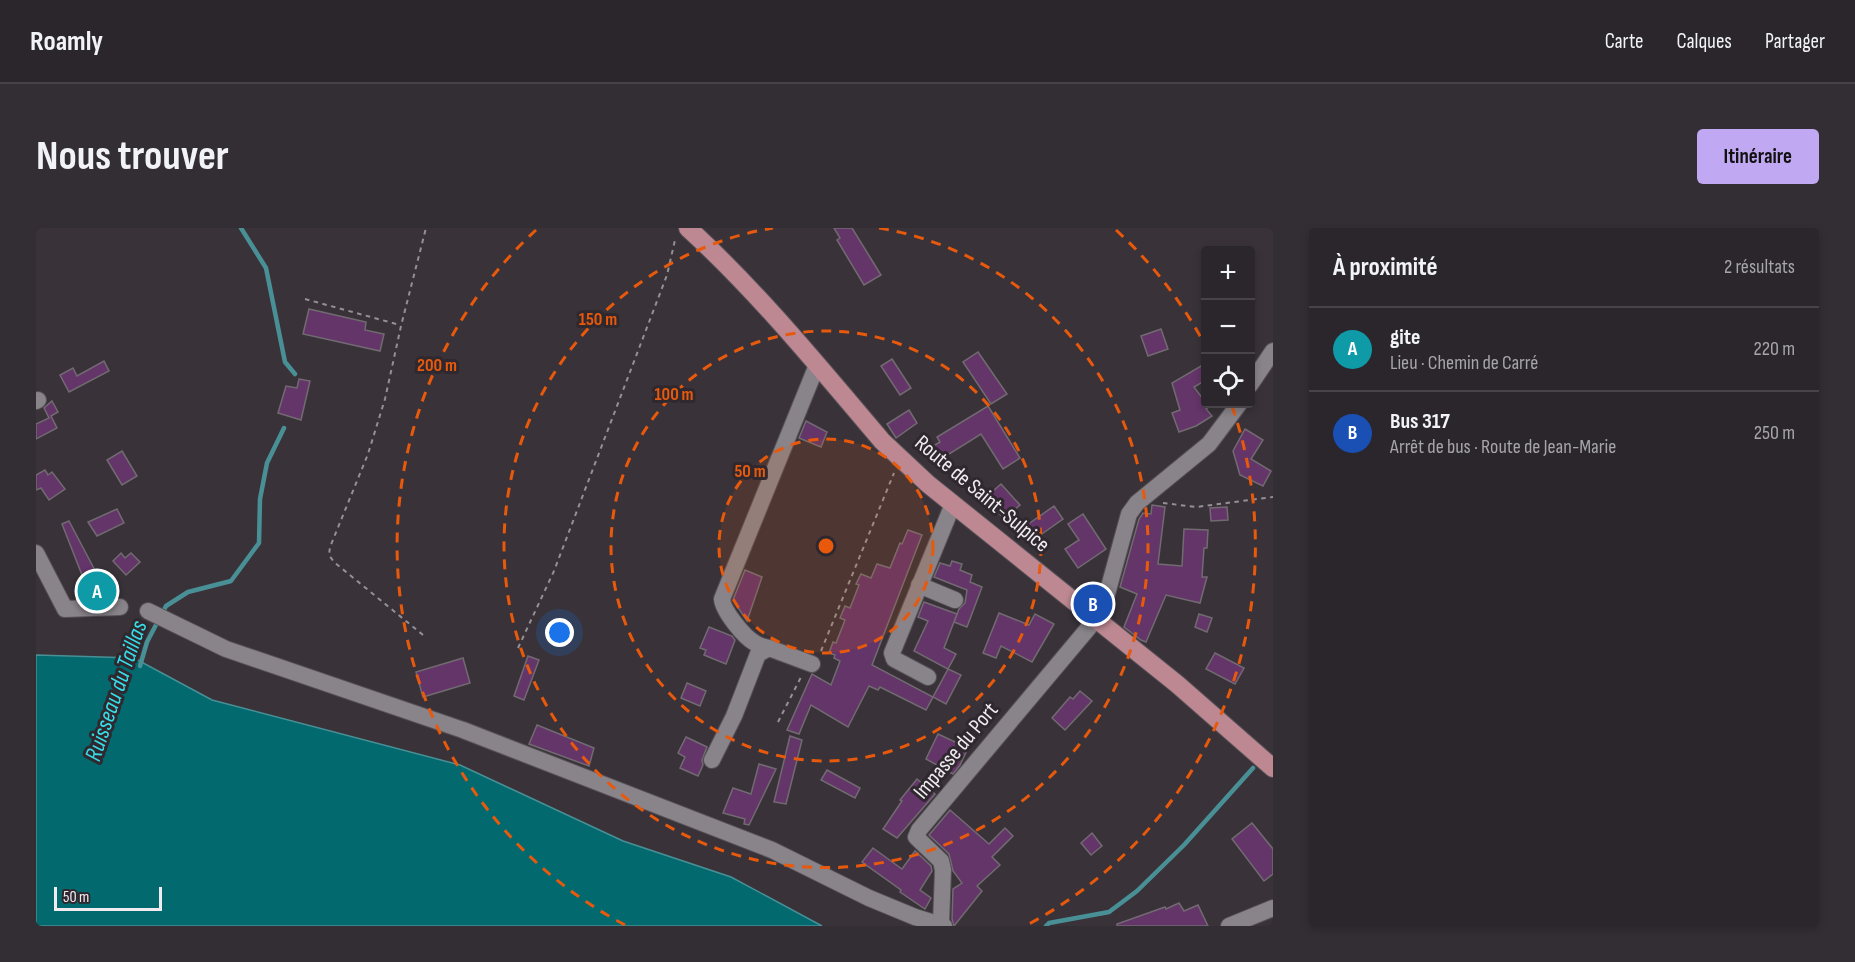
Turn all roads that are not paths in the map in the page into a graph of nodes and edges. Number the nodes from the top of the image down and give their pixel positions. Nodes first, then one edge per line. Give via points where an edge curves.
1 (682, 233) edge
2 (1273, 351) edge
3 (817, 365) junction
4 (1255, 379) edge
5 (1236, 408) edge
6 (953, 504) junction
7 (36, 553) edge
8 (920, 585) junction
9 (955, 600) dead end
10 (120, 607) dead end
11 (155, 614) dead end
12 (1096, 619) junction
13 (769, 648) junction
14 (812, 664) road end
15 (928, 678) dead end
16 (712, 760) dead end
17 (1273, 768) edge
18 (1273, 908) edge
19 (942, 925) edge
20 (1229, 926) edge

1 - 3 main road, Route de Saint-Sulpice via 718,255
2 - 4 street
3 - 6 main road, Route de Saint-Sulpice via 882,441
3 - 13 street via 722,599 727,614 746,636
5 - 12 street via 1209,444 1137,503 1129,514 1104,605
6 - 8 street
6 - 12 main road, Route de Saint-Sulpice
7 - 10 street via 65,609
8 - 9 street
8 - 15 street via 892,654 894,659
11 - 19 street via 226,649 463,730 772,850 869,898
12 - 17 main road, Route de Saint-Sulpice
12 - 19 street, Impasse du Port via 919,830 916,837 941,861
13 - 14 street
13 - 16 street via 758,654
18 - 20 street

